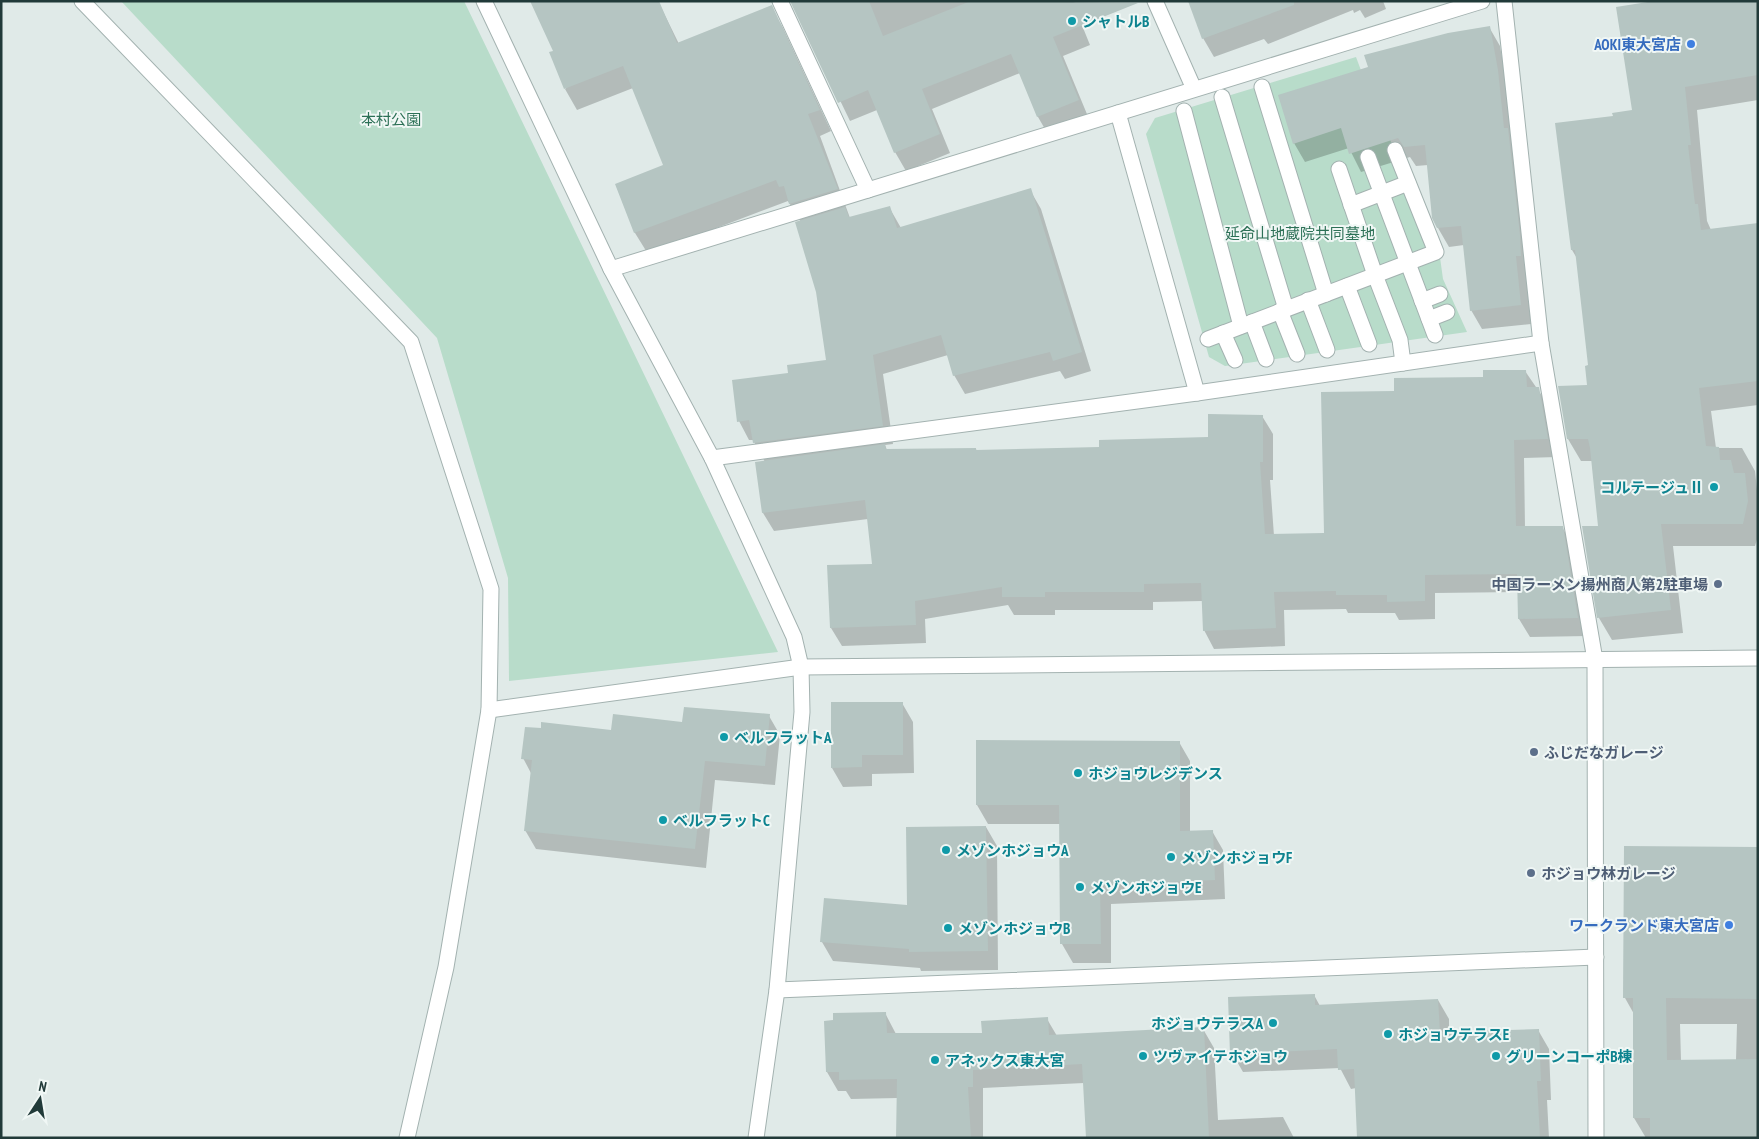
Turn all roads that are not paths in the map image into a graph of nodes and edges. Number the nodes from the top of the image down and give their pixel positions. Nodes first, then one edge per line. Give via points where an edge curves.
1 (82, 1) edge
2 (484, 1) edge
3 (780, 1) edge
4 (1155, 1) edge
5 (1482, 1) edge
6 (1504, 1) edge
7 (1262, 87) dead end
8 (1194, 89) junction
9 (1222, 97) dead end
10 (1184, 111) dead end
11 (1118, 113) junction
12 (1395, 150) dead end
13 (1368, 157) dead end
14 (1339, 169) dead end
15 (1408, 182) junction
16 (868, 190) junction
17 (1382, 193) junction
18 (1351, 205) junction
19 (1406, 263) junction
20 (612, 269) junction
21 (1375, 275) junction
22 (1347, 286) junction
23 (1326, 294) junction
24 (1440, 294) dead end
25 (1308, 300) junction
26 (1422, 301) junction
27 (1283, 310) junction
28 (1447, 312) dead end
29 (1429, 319) junction
30 (1246, 324) junction
31 (1223, 333) junction
32 (1435, 335) dead end
33 (1208, 339) dead end
34 (1541, 343) junction
35 (1369, 344) dead end
36 (1327, 350) dead end
37 (1297, 354) dead end
38 (1266, 359) dead end
39 (1235, 360) dead end
40 (1403, 363) junction
41 (1197, 393) junction
42 (712, 458) junction
43 (1758, 658) edge
44 (1595, 660) junction
45 (801, 667) junction
46 (489, 710) junction
47 (1596, 957) junction
48 (777, 990) junction
49 (407, 1138) edge
50 (756, 1138) edge
51 (1596, 1138) edge

1 - 46 street via 411,342 491,589
2 - 20 street
3 - 16 street
4 - 8 street
5 - 8 street
6 - 34 street
7 - 23 street
8 - 11 street
9 - 27 street
10 - 30 street
11 - 16 street
11 - 41 street
12 - 15 street
13 - 17 street
14 - 18 street
15 - 17 street
15 - 19 street via 1436,252
16 - 20 street
17 - 18 street
17 - 19 street
18 - 21 street
19 - 21 street
19 - 26 street
20 - 42 street
21 - 22 street
21 - 40 street via 1400,340
22 - 23 street
22 - 35 street
23 - 25 street
24 - 26 street
25 - 27 street
25 - 36 street
26 - 29 street
27 - 30 street
27 - 37 street
28 - 29 street
29 - 32 street
30 - 31 street
30 - 38 street
31 - 33 street
31 - 39 street
34 - 40 street
34 - 44 street
40 - 41 street
41 - 42 street
42 - 45 street via 794,637
43 - 44 street
44 - 45 street
44 - 47 street
45 - 46 street
45 - 48 street via 802,712
46 - 49 street via 446,967
47 - 48 street
47 - 51 street
48 - 50 street

